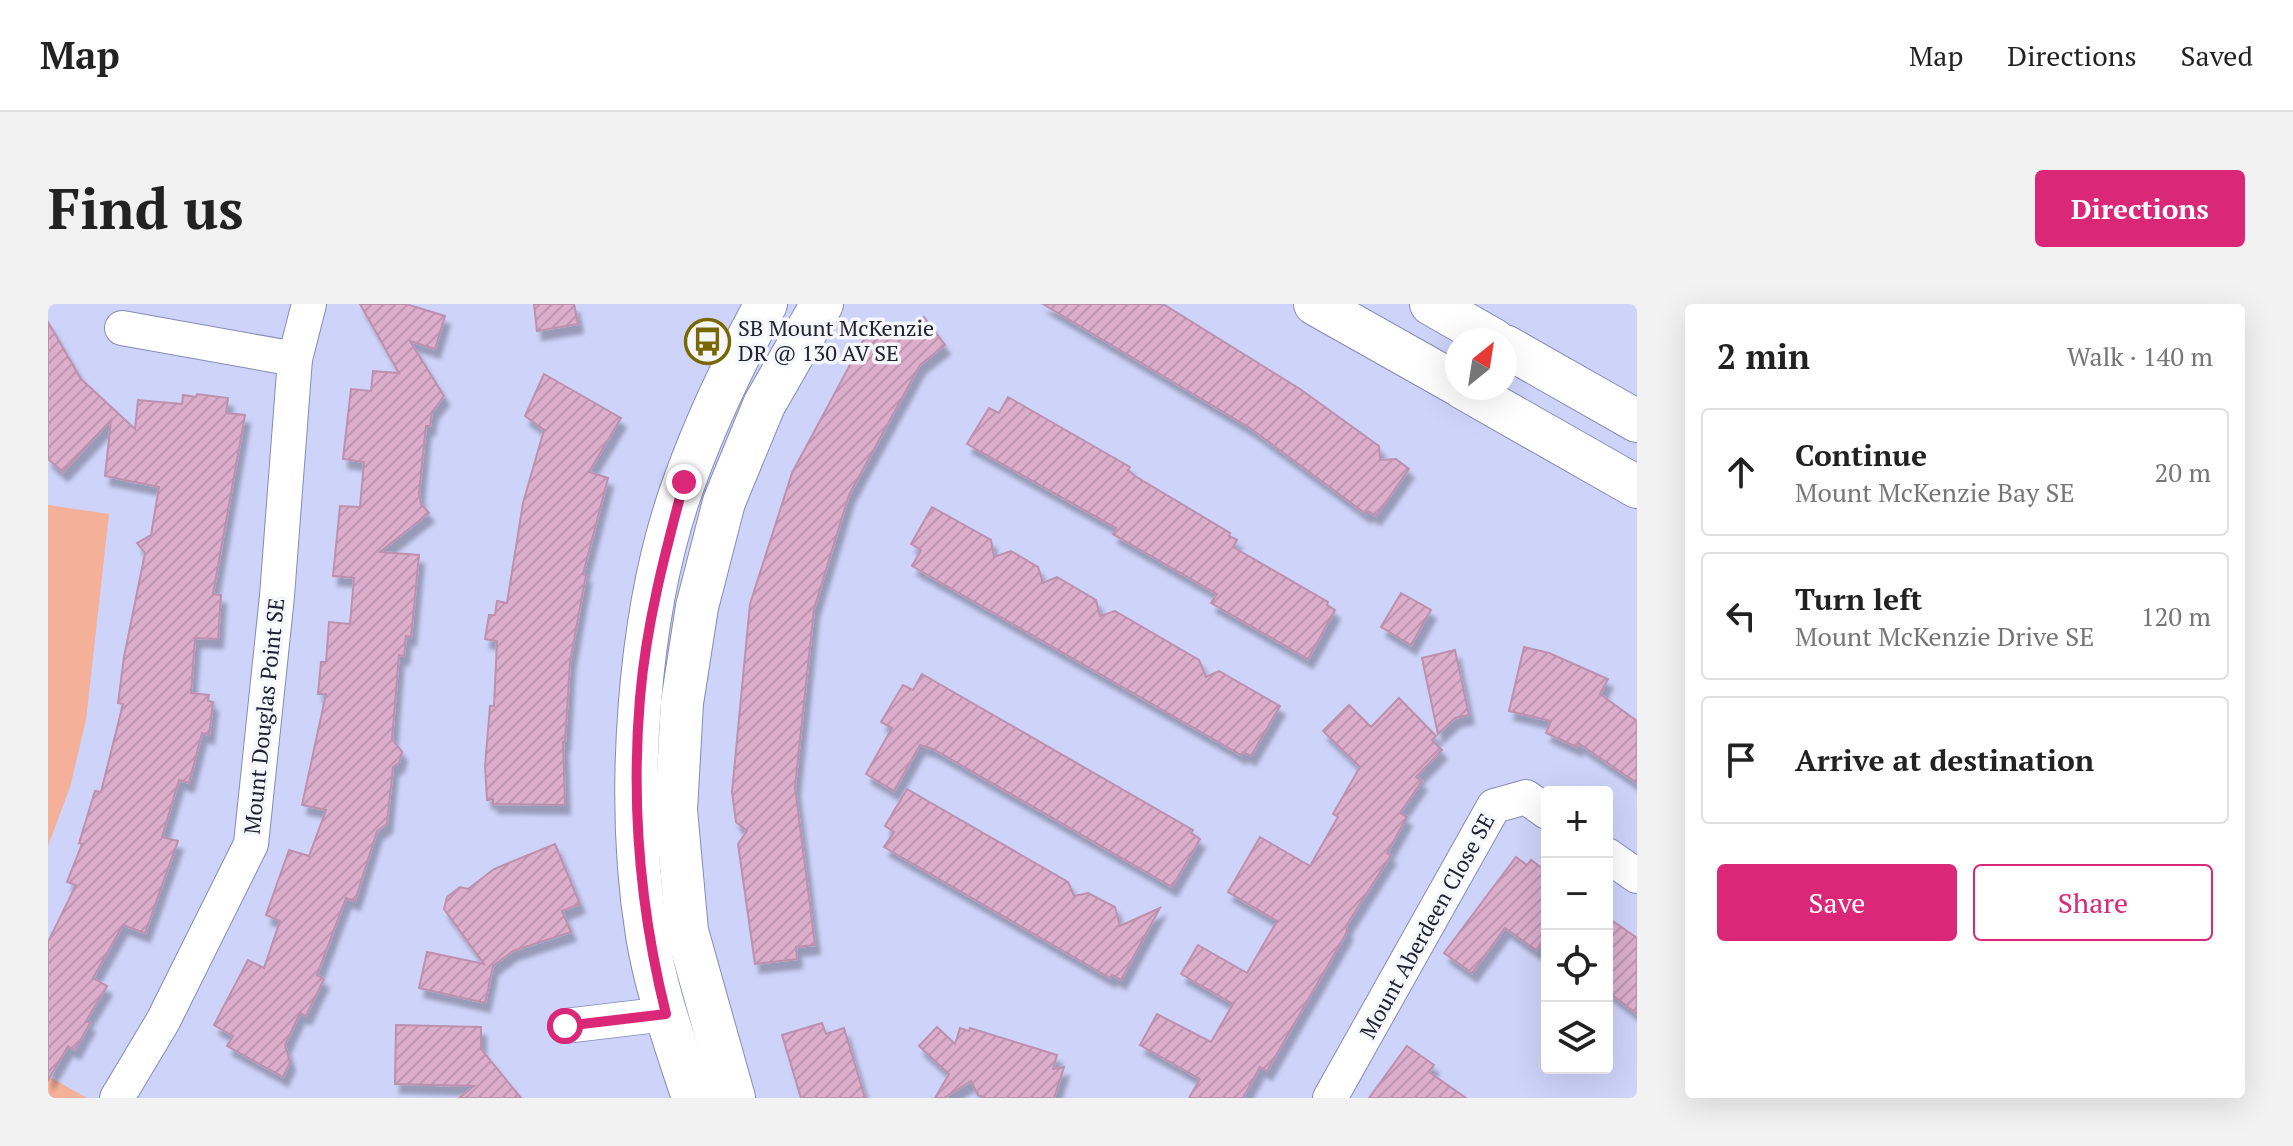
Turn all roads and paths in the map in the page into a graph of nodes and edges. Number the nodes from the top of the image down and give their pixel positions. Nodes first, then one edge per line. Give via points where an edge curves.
1 (309, 304) edge
2 (766, 304) edge
3 (822, 304) edge
4 (1315, 304) edge
5 (1431, 304) edge
6 (122, 328) dead end
7 (1473, 328) edge
8 (1517, 353) edge
9 (295, 359) junction
10 (1445, 377) edge
11 (1484, 400) edge
12 (1637, 421) edge
13 (1637, 487) edge
14 (1541, 808) edge
15 (1611, 858) edge
16 (1637, 876) edge
17 (666, 1014) junction
18 (565, 1026) dead end
19 (117, 1098) edge
20 (693, 1098) edge
21 (734, 1098) edge
22 (1330, 1098) edge

1 - 9 street, Mount Douglas Point SE
2 - 17 street via 730,370 684,482 658,583 640,697 643,909
3 - 21 street via 764,405 724,502 697,607 682,703 676,810 687,931
4 - 10 street
5 - 7 street
6 - 9 street
8 - 12 street
9 - 19 street, Mount Douglas Point SE via 251,844 163,1021
11 - 13 street
14 - 22 street, Mount Aberdeen Close SE via 1526,797 1494,806
15 - 16 street
17 - 18 street
17 - 20 street

